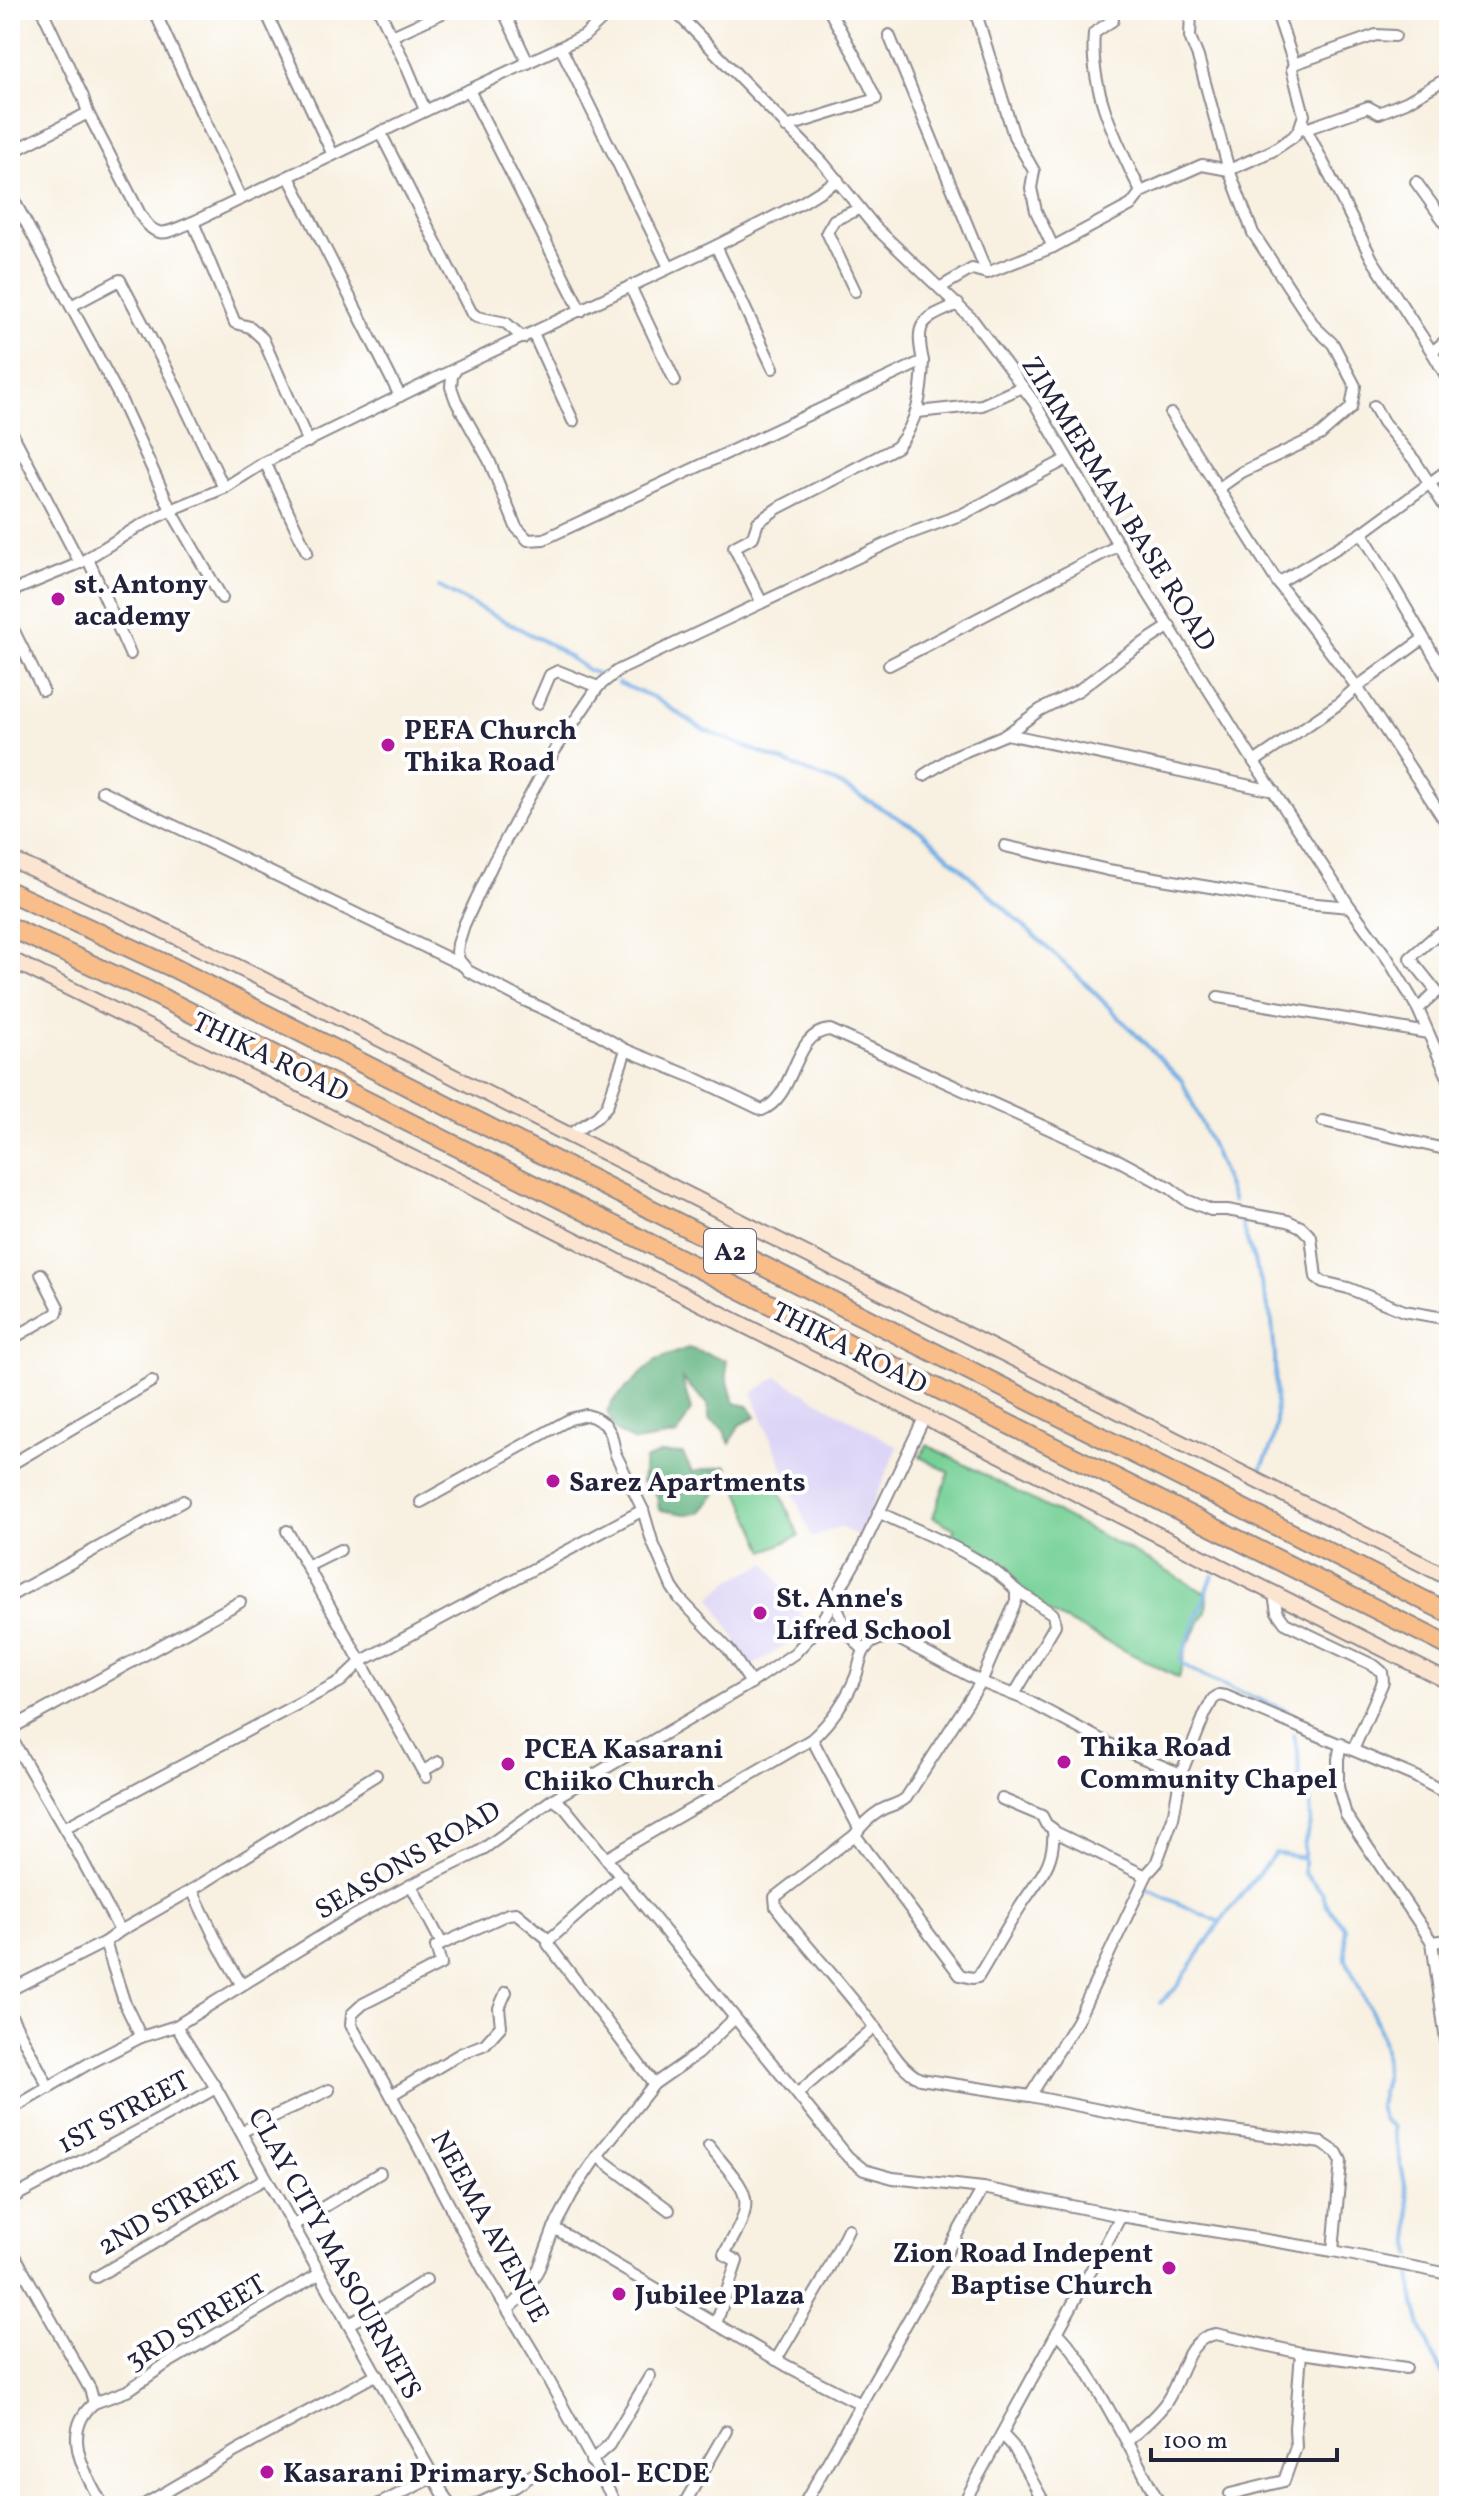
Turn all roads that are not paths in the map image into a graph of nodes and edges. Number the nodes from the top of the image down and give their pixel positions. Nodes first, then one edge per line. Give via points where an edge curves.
1 (17, 10) edge
2 (42, 10) edge
3 (154, 10) edge
4 (265, 10) edge
5 (379, 10) edge
6 (449, 10) edge
7 (503, 10) edge
8 (604, 10) edge
9 (674, 10) edge
10 (829, 10) edge
11 (975, 10) edge
12 (1191, 10) edge
13 (1281, 10) edge
14 (10, 12) edge
15 (1113, 20) dead end
16 (889, 35) dead end
17 (392, 36) junction
18 (1395, 36) dead end
19 (561, 48) junction
20 (528, 63) junction
21 (1294, 64) junction
22 (1449, 77) edge
23 (469, 90) junction
24 (425, 110) junction
25 (88, 113) junction
26 (1304, 126) junction
27 (786, 127) junction
28 (380, 132) junction
29 (10, 153) edge
30 (333, 155) junction
31 (1229, 170) junction
32 (289, 177) junction
33 (838, 180) junction
34 (1416, 182) dead end
35 (1141, 192) junction
36 (10, 193) edge
37 (241, 199) junction
38 (859, 209) junction
39 (193, 222) junction
40 (1449, 228) edge
41 (716, 246) junction
42 (1053, 247) junction
43 (669, 267) junction
44 (987, 273) junction
45 (630, 286) junction
46 (941, 287) junction
47 (855, 291) dead end
48 (958, 304) junction
49 (71, 306) junction
50 (581, 311) junction
51 (528, 336) junction
52 (1449, 338) edge
53 (1432, 352) junction
54 (923, 361) junction
55 (457, 368) junction
56 (773, 368) dead end
57 (675, 381) dead end
58 (1449, 381) edge
59 (1022, 387) junction
60 (400, 396) junction
61 (1374, 406) dead end
62 (918, 412) junction
63 (1171, 414) dead end
64 (573, 421) dead end
65 (10, 429) edge
66 (308, 442) junction
67 (1067, 459) junction
68 (265, 462) junction
69 (1449, 469) edge
70 (1430, 483) junction
71 (224, 488) junction
72 (1219, 488) junction
73 (171, 510) junction
74 (1449, 513) edge
75 (1362, 533) junction
76 (1119, 545) junction
77 (307, 552) dead end
78 (84, 561) junction
79 (1278, 583) junction
80 (10, 592) edge
81 (222, 598) dead end
82 (761, 601) junction
83 (10, 623) edge
84 (1170, 626) junction
85 (1423, 639) junction
86 (130, 654) dead end
87 (889, 665) dead end
88 (1449, 681) edge
89 (598, 687) junction
90 (1357, 687) junction
91 (43, 690) dead end
92 (538, 703) dead end
93 (1007, 734) junction
94 (1254, 762) junction
95 (924, 775) dead end
96 (102, 791) dead end
97 (1274, 791) junction
98 (1449, 827) edge
99 (1005, 846) dead end
100 (10, 859) edge
101 (10, 892) edge
102 (1350, 907) junction
103 (10, 927) edge
104 (1449, 928) edge
105 (10, 959) edge
106 (462, 965) junction
107 (1218, 997) dead end
108 (1418, 1009) junction
109 (1428, 1033) junction
110 (626, 1050) junction
111 (1449, 1080) edge
112 (1323, 1121) dead end
113 (569, 1135) junction
114 (1449, 1150) edge
115 (41, 1274) dead end
116 (1449, 1319) edge
117 (10, 1340) edge
118 (152, 1381) dead end
119 (925, 1416) junction
120 (10, 1465) edge
121 (183, 1501) dead end
122 (421, 1502) dead end
123 (643, 1510) junction
124 (878, 1512) junction
125 (287, 1531) dead end
126 (340, 1550) dead end
127 (308, 1566) junction
128 (1449, 1578) edge
129 (1016, 1590) junction
130 (1274, 1595) junction
131 (10, 1596) edge
132 (835, 1598) junction
133 (240, 1602) dead end
134 (1449, 1613) edge
135 (1449, 1646) edge
136 (864, 1650) junction
137 (362, 1661) junction
138 (981, 1682) junction
139 (1449, 1682) edge
140 (751, 1683) junction
141 (1014, 1695) junction
142 (10, 1729) edge
143 (10, 1736) edge
144 (812, 1739) junction
145 (1341, 1744) junction
146 (1353, 1750) junction
147 (439, 1762) dead end
148 (1181, 1774) junction
149 (376, 1775) dead end
150 (1449, 1795) edge
151 (553, 1799) junction
152 (1002, 1799) dead end
153 (64, 1828) junction
154 (1053, 1831) junction
155 (857, 1832) junction
156 (607, 1858) junction
157 (621, 1876) junction
158 (1146, 1876) junction
159 (411, 1885) junction
160 (192, 1890) junction
161 (120, 1931) junction
162 (549, 1940) junction
163 (1449, 1940) edge
164 (105, 1942) junction
165 (1432, 1942) junction
166 (442, 1944) junction
167 (241, 1984) junction
168 (10, 1990) edge
169 (506, 1992) dead end
170 (10, 2014) edge
171 (735, 2018) junction
172 (176, 2026) junction
173 (875, 2027) junction
174 (141, 2037) junction
175 (1449, 2062) edge
176 (654, 2084) junction
177 (49, 2088) junction
178 (216, 2088) junction
179 (329, 2090) dead end
180 (798, 2093) junction
181 (391, 2095) junction
182 (1030, 2096) junction
183 (10, 2110) edge
184 (241, 2132) junction
185 (709, 2146) dead end
186 (597, 2156) junction
187 (380, 2173) dead end
188 (266, 2178) junction
189 (983, 2188) junction
190 (10, 2199) edge
191 (669, 2210) dead end
192 (1121, 2216) junction
193 (292, 2226) junction
194 (554, 2228) junction
195 (848, 2229) dead end
196 (10, 2247) edge
197 (1333, 2251) junction
198 (319, 2274) junction
199 (1449, 2274) edge
200 (96, 2277) dead end
201 (426, 2280) dead end
202 (509, 2309) junction
203 (348, 2324) junction
204 (716, 2324) junction
205 (1057, 2332) junction
206 (1301, 2353) junction
207 (776, 2360) junction
208 (1406, 2368) dead end
209 (377, 2374) junction
210 (650, 2376) dead end
211 (94, 2403) junction
212 (861, 2404) junction
213 (726, 2431) dead end
214 (1002, 2434) junction
215 (1128, 2441) junction
216 (591, 2461) junction
217 (534, 2474) dead end
218 (432, 2478) junction
219 (1230, 2494) dead end
220 (103, 2506) edge
221 (142, 2506) edge
222 (375, 2506) edge
223 (450, 2506) edge
224 (473, 2506) edge
225 (617, 2506) edge
226 (683, 2506) edge
227 (803, 2506) edge
228 (962, 2506) edge
229 (1046, 2506) edge
230 (1161, 2506) edge

1 - 14 street
2 - 25 street
3 - 37 street
4 - 30 street
5 - 17 street
6 - 17 street
7 - 20 street
8 - 19 street via 592,31
9 - 27 street, ZIMMERMAN BASE ROAD
10 - 27 street via 876,99
11 - 42 street via 1014,136 1034,171 1036,211
12 - 31 street via 1190,37
13 - 21 street via 1278,16
15 - 35 street via 1094,33 1101,101
16 - 44 street
17 - 24 street
18 - 21 street via 1376,35
19 - 20 street
19 - 43 street
20 - 23 street
21 - 26 street
22 - 26 street via 1379,113 1368,107
23 - 24 street
23 - 50 street
24 - 28 street
25 - 29 street
25 - 39 street via 151,231 164,234
26 - 31 street via 1272,151
26 - 53 street via 1372,259
27 - 33 street, ZIMMERMAN BASE ROAD
28 - 30 street
28 - 51 street via 471,312
30 - 32 street
31 - 35 street via 1202,165
31 - 72 street via 1253,233 1315,327 1333,344 1355,386 1351,408 1320,435
32 - 37 street
32 - 60 street
33 - 38 street, ZIMMERMAN BASE ROAD
33 - 41 street
34 - 40 street
35 - 42 street via 1131,205
36 - 49 street
37 - 39 street
38 - 46 street, ZIMMERMAN BASE ROAD
38 - 47 street via 834,220 827,232
39 - 66 street via 235,323 263,339
41 - 43 street
41 - 56 street
42 - 44 street
43 - 45 street
44 - 46 street via 972,269
45 - 50 street
45 - 57 street
46 - 48 street, ZIMMERMAN BASE ROAD
48 - 54 street via 930,317 920,329
48 - 59 street, ZIMMERMAN BASE ROAD
49 - 71 street via 120,280
49 - 73 street
50 - 51 street
51 - 55 street
51 - 64 street
52 - 53 street
53 - 58 street
54 - 55 street via 536,540 528,540 516,527 489,460 456,401 451,387
54 - 62 street
55 - 60 street
59 - 62 street via 982,405
59 - 67 street, ZIMMERMAN BASE ROAD
60 - 66 street
61 - 70 street
62 - 82 street via 897,447 778,508 758,522 753,537 734,547
63 - 72 street
65 - 78 street
66 - 68 street
67 - 76 street, ZIMMERMAN BASE ROAD
67 - 82 street via 963,514
68 - 71 street
68 - 77 street
69 - 70 street
70 - 74 street
70 - 75 street
71 - 73 street
72 - 79 street
73 - 78 street
73 - 81 street
75 - 79 street
75 - 85 street
76 - 84 street, ZIMMERMAN BASE ROAD
76 - 87 street
78 - 80 street
78 - 86 street
79 - 90 street
82 - 89 street via 617,671
83 - 91 street
84 - 93 street
84 - 94 street, ZIMMERMAN BASE ROAD
85 - 88 street
85 - 90 street
89 - 92 street via 558,671 550,675
89 - 106 street via 555,750 493,863 458,944
90 - 94 street
90 - 98 street
93 - 95 street
93 - 97 street
94 - 97 street, ZIMMERMAN BASE ROAD
96 - 106 street
97 - 102 street, ZIMMERMAN BASE ROAD
99 - 102 street via 1108,870
100 - 113 main road
101 - 134 highway, THIKA ROAD / A2 via 174,968
102 - 108 street, ZIMMERMAN BASE ROAD
103 - 135 highway, THIKA ROAD / A2 via 148,991
104 - 108 street via 1410,958 1437,992
105 - 119 main road, THIKA ROAD
106 - 110 street
107 - 109 street
108 - 109 street, ZIMMERMAN BASE ROAD
109 - 111 street, ZIMMERMAN BASE ROAD
110 - 113 street via 607,1106
110 - 116 street via 762,1110 781,1096 807,1042 830,1030 1118,1160 1186,1200 1211,1210 1301,1227 1311,1237 1316,1277 1323,1282 1404,1311
112 - 114 street
113 - 128 main road
115 - 117 street via 57,1313
118 - 120 street
119 - 124 street, SEASONS ROAD
119 - 130 main road, THIKA ROAD
121 - 131 street
122 - 123 street via 586,1415 598,1419 611,1434
123 - 137 street
123 - 140 street via 680,1599 729,1650
124 - 129 street via 987,1565
124 - 132 street, SEASONS ROAD
125 - 127 street
126 - 127 street
127 - 137 street
129 - 138 street
129 - 141 street via 1053,1614 1055,1625
130 - 139 main road, THIKA ROAD
130 - 146 street via 1285,1623 1382,1672 1383,1682
132 - 136 street via 846,1632
132 - 140 street, SEASONS ROAD via 806,1643
133 - 142 street
136 - 138 street via 876,1640 897,1638
136 - 144 street via 848,1694
137 - 147 street via 424,1774
137 - 153 street via 341,1681
138 - 141 street
138 - 155 street via 906,1798 882,1809
140 - 151 street, SEASONS ROAD
141 - 148 street
143 - 153 street
144 - 155 street
144 - 156 street
145 - 146 street
145 - 148 street via 1219,1695 1205,1714
145 - 165 street via 1338,1787 1346,1815
146 - 150 street
148 - 158 street via 1173,1818 1156,1864
149 - 160 street
151 - 156 street
151 - 159 street, SEASONS ROAD via 479,1852
152 - 154 street via 1042,1816
153 - 161 street
154 - 155 street via 1053,1850 1044,1872 978,1977 972,1978 960,1975
154 - 158 street
155 - 173 street via 774,1901
156 - 157 street
157 - 162 street
157 - 171 street
158 - 182 street via 1077,2021
159 - 166 street
159 - 167 street, SEASONS ROAD
160 - 161 street
160 - 167 street
161 - 164 street
162 - 166 street via 516,1913
162 - 176 street
163 - 165 street
164 - 168 street
164 - 174 street
165 - 175 street
166 - 181 street, NEEMA AVENUE via 436,1947 441,1964 354,2010 351,2025
167 - 172 street, SEASONS ROAD
169 - 181 street via 499,2008 501,2026 485,2044
170 - 177 street
171 - 176 street
171 - 180 street
172 - 174 street, SEASONS ROAD
172 - 178 street, CLAY CITY MASOURNETS
173 - 180 street
173 - 182 street via 920,2079
174 - 177 street, SEASONS ROAD
176 - 186 street
177 - 183 street, SEASONS ROAD
178 - 184 street, CLAY CITY MASOURNETS
178 - 190 street, 1ST STREET
179 - 184 street
180 - 189 street via 864,2170
181 - 202 street, NEEMA AVENUE
182 - 197 street via 1145,2119 1322,2143 1341,2161
184 - 188 street, CLAY CITY MASOURNETS
185 - 204 street via 747,2203 724,2254 737,2261
186 - 191 street
186 - 194 street
187 - 193 street
188 - 193 street, CLAY CITY MASOURNETS
188 - 200 street, 2ND STREET
189 - 192 street
189 - 212 street
192 - 197 street
192 - 205 street
193 - 198 street, CLAY CITY MASOURNETS
194 - 202 street via 526,2292
194 - 204 street
195 - 207 street
196 - 211 street
197 - 199 street
198 - 203 street, CLAY CITY MASOURNETS
198 - 211 street, 3RD STREET via 127,2391
201 - 203 street
202 - 216 street, NEEMA AVENUE
203 - 209 street, CLAY CITY MASOURNETS
204 - 207 street
205 - 214 street
205 - 215 street via 1082,2362
206 - 208 street
206 - 215 street via 1206,2335 1188,2356 1167,2401
206 - 219 street via 1296,2447 1284,2481
207 - 212 street
209 - 218 street, CLAY CITY MASOURNETS
209 - 221 street
210 - 216 street via 609,2445
211 - 220 street via 76,2434 77,2453
212 - 227 street
213 - 226 street
214 - 228 street
214 - 229 street
215 - 230 street
216 - 225 street, NEEMA AVENUE
217 - 224 street
218 - 222 street
218 - 223 street, CLAY CITY MASOURNETS

